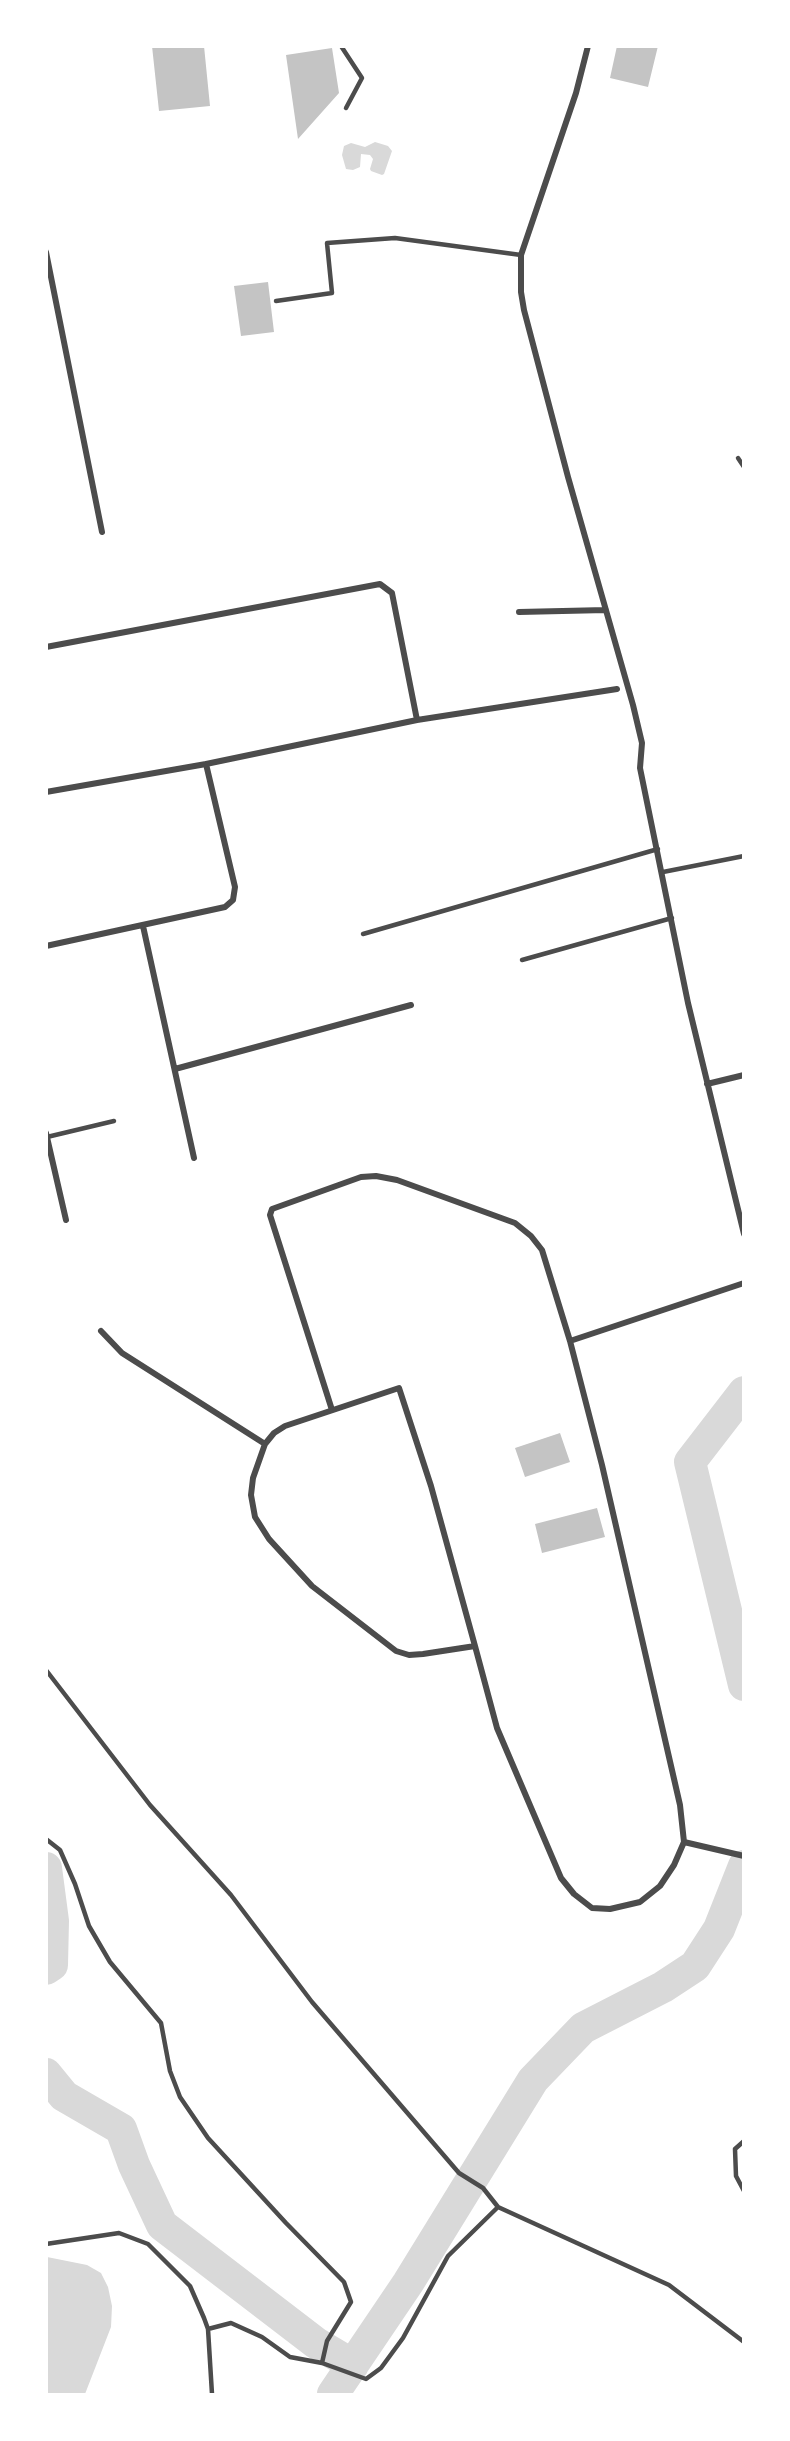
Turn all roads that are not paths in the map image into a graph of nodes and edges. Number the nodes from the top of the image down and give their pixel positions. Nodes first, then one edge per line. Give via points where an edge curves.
1 (341, 46) edge
2 (588, 46) edge
3 (346, 108) dead end
4 (46, 252) edge
5 (521, 255) junction
6 (276, 302) dead end
7 (738, 458) dead end
8 (744, 467) edge
9 (102, 532) dead end
10 (606, 610) junction
11 (519, 612) dead end
12 (46, 647) edge
13 (617, 689) dead end
14 (417, 720) junction
15 (206, 765) junction
16 (46, 792) edge
17 (658, 849) junction
18 (744, 856) edge
19 (663, 872) junction
20 (672, 918) junction
21 (143, 926) junction
22 (363, 934) dead end
23 (46, 946) edge
24 (522, 960) dead end
25 (411, 1005) dead end
26 (175, 1069) junction
27 (744, 1075) edge
28 (707, 1084) junction
29 (114, 1121) dead end
30 (47, 1135) edge
31 (194, 1158) dead end
32 (66, 1220) dead end
33 (744, 1234) edge
34 (744, 1282) edge
35 (101, 1331) dead end
36 (570, 1341) junction
37 (332, 1410) junction
38 (265, 1444) junction
39 (475, 1646) junction
40 (46, 1670) edge
41 (46, 1839) edge
42 (684, 1842) junction
43 (744, 1856) edge
44 (744, 2141) edge
45 (744, 2191) edge
46 (498, 2207) junction
47 (46, 2244) edge
48 (208, 2329) junction
49 (744, 2342) edge
50 (322, 2361) junction
51 (212, 2394) edge

1 - 3 lane via 362,78
2 - 5 street
4 - 9 street
5 - 6 lane via 395,238 327,243 332,293
5 - 10 street via 524,310
7 - 8 lane
10 - 11 street
10 - 17 street via 642,743 640,768
12 - 14 street via 380,584 392,592
13 - 14 street
14 - 15 street
15 - 16 street
15 - 21 street via 235,887 233,900 225,907
17 - 19 street
17 - 22 lane
18 - 19 lane
19 - 20 street
20 - 24 lane
20 - 28 street
21 - 23 street
21 - 26 street
25 - 26 street
26 - 31 street
27 - 28 street
28 - 33 street
29 - 30 lane
30 - 32 street
34 - 36 street
35 - 38 street via 122,1353
36 - 37 street via 542,1250 531,1236 514,1223 397,1180 361,1177 270,1212
36 - 42 street via 680,1804
37 - 38 street via 285,1426
37 - 39 street via 394,1388 401,1391
38 - 39 street via 253,1478 255,1517 269,1539 312,1586 396,1650 410,1655
39 - 42 street via 497,1728 561,1878 574,1894 592,1908 610,1909 640,1902 660,1886
40 - 46 lane via 150,1805 231,1895 312,2002 459,2173 483,2188
41 - 50 lane via 60,1850 89,1926 110,1962 161,2023 170,2071 180,2097 208,2138 344,2282 351,2302 327,2341
42 - 43 street
44 - 45 lane via 735,2149 736,2176
46 - 49 lane via 669,2285
46 - 50 lane via 448,2256 403,2338 381,2368 366,2379
47 - 48 lane via 118,2233 148,2244 190,2286
48 - 50 lane via 231,2323 262,2337 290,2358
48 - 51 lane

